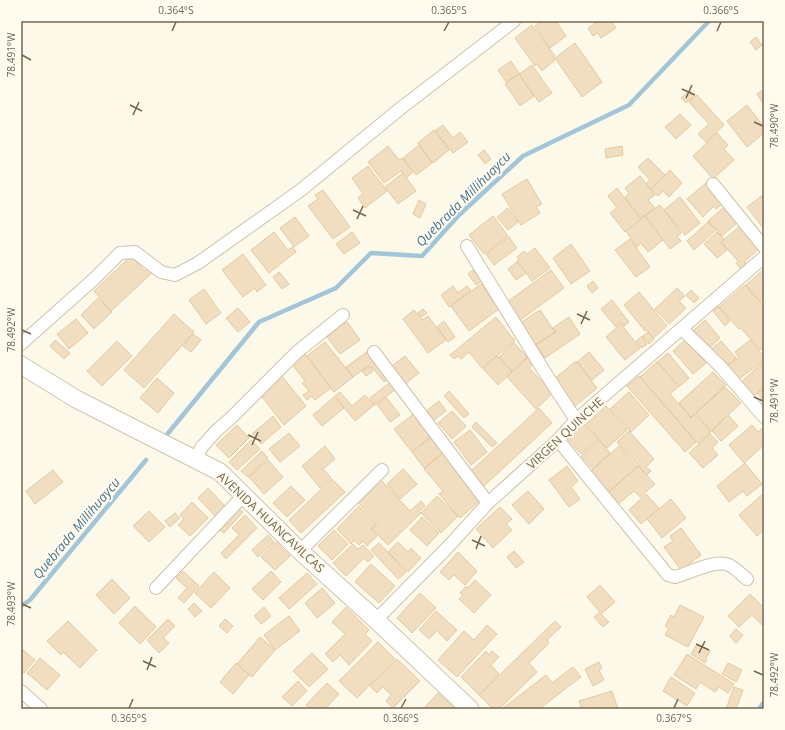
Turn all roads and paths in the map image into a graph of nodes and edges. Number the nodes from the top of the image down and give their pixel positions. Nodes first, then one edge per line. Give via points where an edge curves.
1 (514, 21) edge
2 (713, 184) dead end
3 (467, 246) dead end
4 (764, 247) edge
5 (764, 257) edge
6 (343, 315) dead end
7 (682, 329) junction
8 (21, 344) edge
9 (374, 352) dead end
10 (21, 365) edge
11 (764, 417) edge
12 (576, 420) junction
13 (558, 440) junction
14 (196, 460) junction
15 (382, 470) dead end
16 (244, 495) junction
17 (488, 503) junction
18 (300, 551) junction
19 (747, 579) dead end
20 (156, 588) dead end
21 (376, 620) junction
22 (21, 691) edge
23 (41, 709) edge
24 (470, 709) edge

1 - 8 street via 400,108 301,190 198,263 175,275 161,272 135,252 120,253
2 - 4 street
3 - 12 street
5 - 7 street, VIRGEN QUINCHE
6 - 14 street via 297,352 216,431 200,448
7 - 11 street via 720,366
7 - 12 street, VIRGEN QUINCHE
9 - 17 street
10 - 14 street, AVENIDA HUANCAVILCAS via 76,399
12 - 13 street, VIRGEN QUINCHE
13 - 17 street, VIRGEN QUINCHE
13 - 19 street via 668,575 675,577 710,565 726,564
14 - 16 street, AVENIDA HUANCAVILCAS via 220,472
15 - 18 street
16 - 18 street, AVENIDA HUANCAVILCAS
16 - 20 street
17 - 21 street, VIRGEN QUINCHE
18 - 21 street, AVENIDA HUANCAVILCAS
21 - 24 street, AVENIDA HUANCAVILCAS
22 - 23 street

